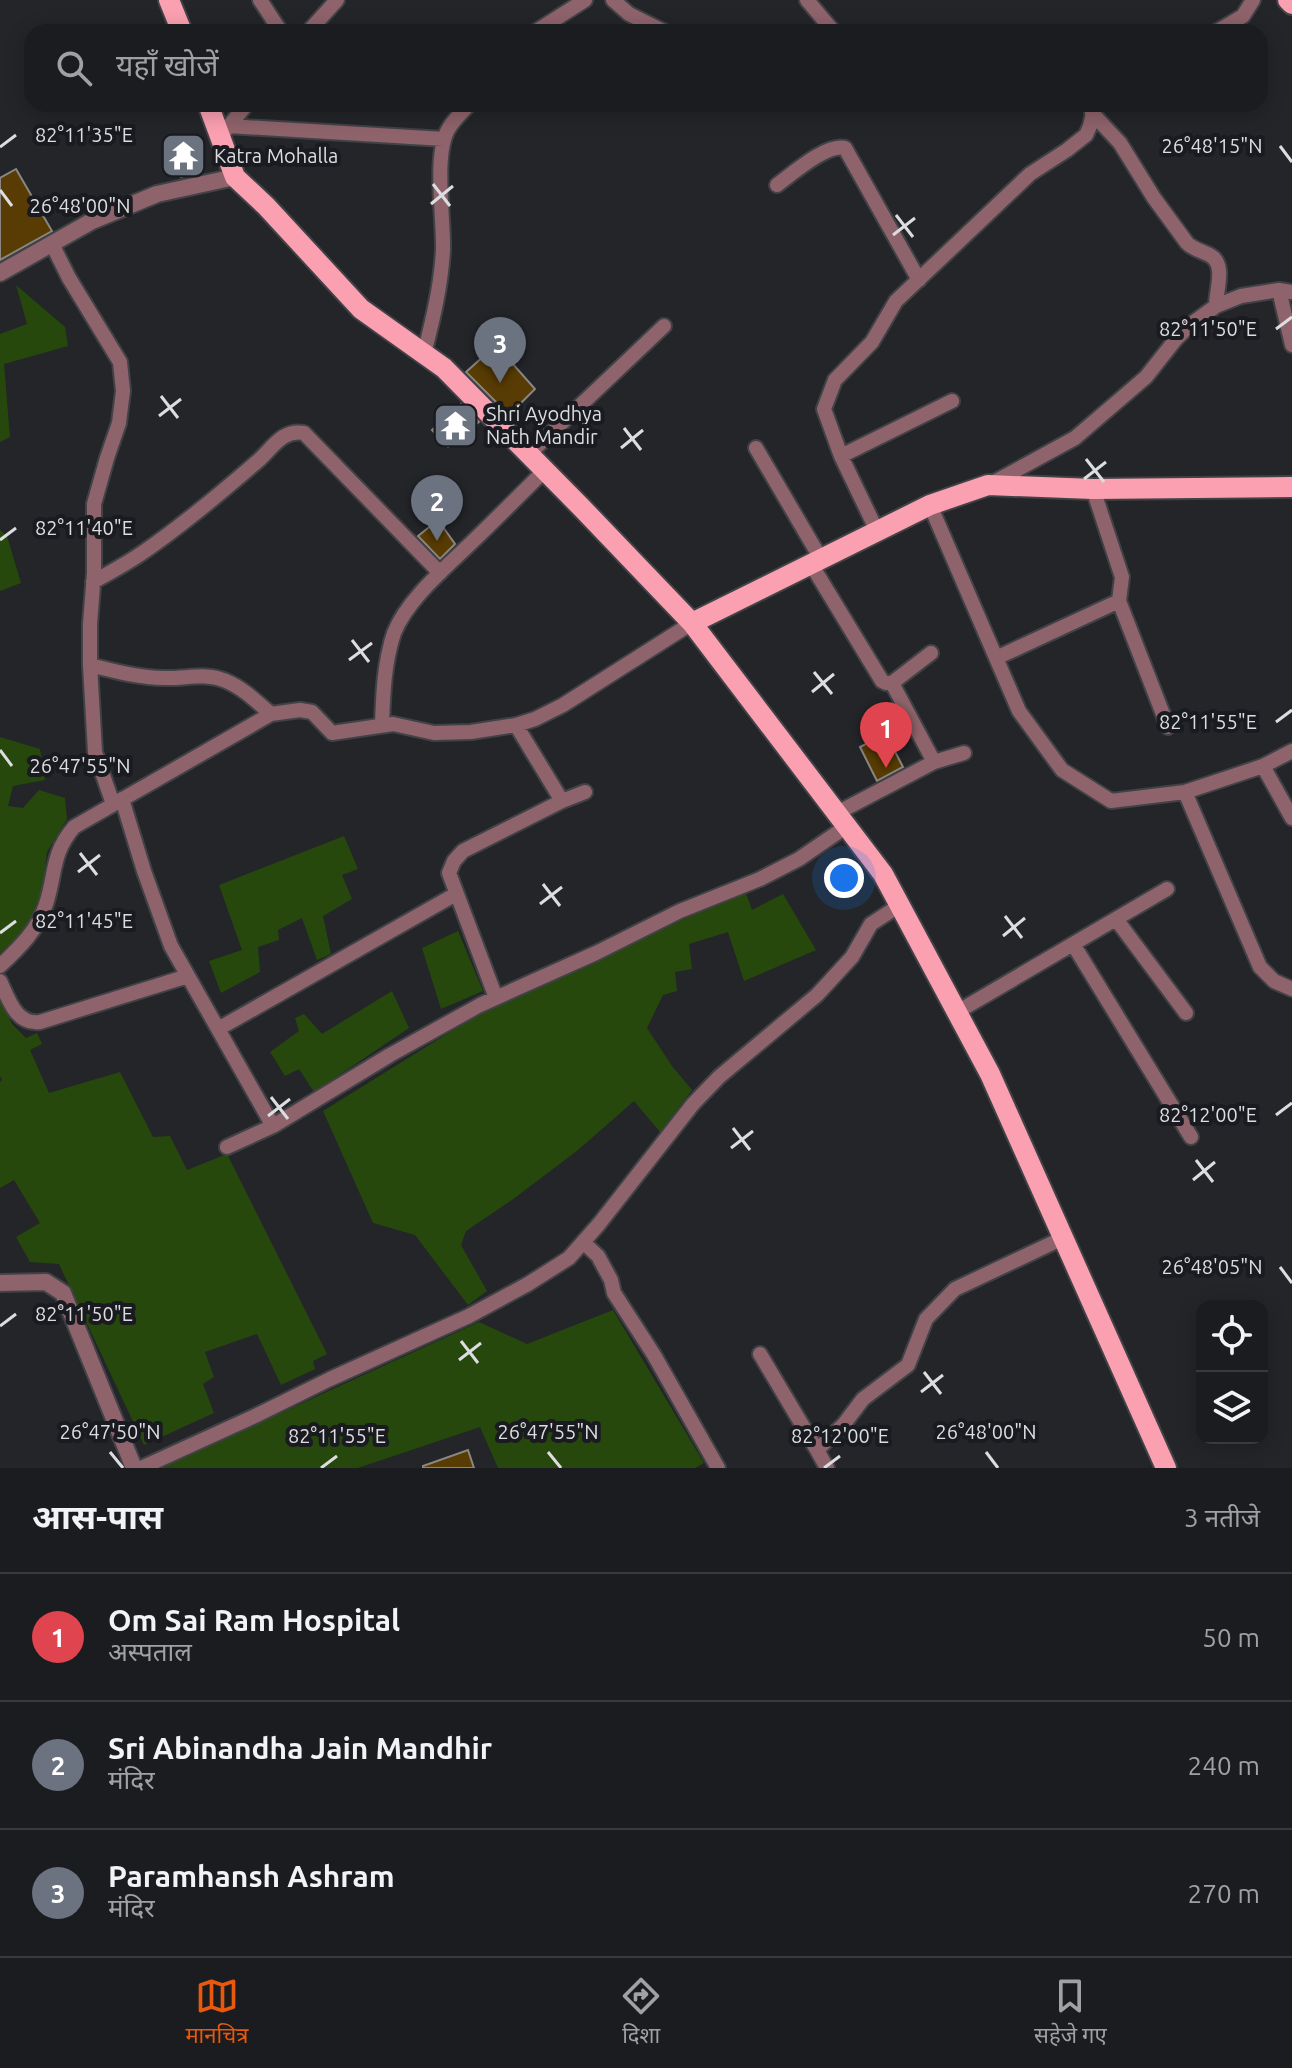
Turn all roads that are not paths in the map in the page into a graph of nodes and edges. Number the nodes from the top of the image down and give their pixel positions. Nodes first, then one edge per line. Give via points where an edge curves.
1 (169, 0) edge
2 (260, 0) edge
3 (337, 0) edge
4 (585, 0) edge
5 (613, 0) edge
6 (807, 0) edge
7 (1253, 0) edge
8 (179, 24) edge
9 (276, 24) edge
10 (315, 24) edge
11 (548, 24) edge
12 (649, 24) edge
13 (827, 24) edge
14 (1230, 24) edge
15 (213, 112) edge
16 (240, 112) edge
17 (462, 112) edge
18 (1093, 112) edge
19 (1097, 112) edge
20 (224, 132) junction
21 (444, 139) junction
22 (235, 177) junction
23 (777, 185) dead end
24 (52, 244) junction
25 (0, 273) edge
26 (919, 280) junction
27 (1286, 291) edge
28 (1216, 306) junction
29 (664, 326) dead end
30 (1292, 345) edge
31 (424, 354) junction
32 (952, 401) dead end
33 (756, 448) dead end
34 (529, 454) junction
35 (841, 456) junction
36 (545, 470) junction
37 (988, 485) junction
38 (1292, 487) edge
39 (1093, 489) junction
40 (930, 505) junction
41 (877, 531) junction
42 (816, 561) junction
43 (440, 573) junction
44 (93, 582) junction
45 (1119, 601) junction
46 (692, 623) junction
47 (931, 653) dead end
48 (996, 658) junction
49 (90, 665) junction
50 (892, 683) junction
51 (271, 714) junction
52 (382, 725) junction
53 (516, 725) junction
54 (1168, 727) dead end
55 (1292, 751) edge
56 (964, 753) dead end
57 (934, 762) junction
58 (1263, 766) junction
59 (585, 792) dead end
60 (1185, 792) junction
61 (562, 801) junction
62 (118, 802) junction
63 (1292, 818) edge
64 (842, 819) junction
65 (1167, 889) dead end
66 (456, 894) junction
67 (900, 905) junction
68 (1116, 919) junction
69 (1073, 944) junction
70 (0, 966) edge
71 (188, 976) junction
72 (0, 981) edge
73 (1292, 989) edge
74 (496, 998) junction
75 (957, 1012) junction
76 (1186, 1013) dead end
77 (218, 1029) junction
78 (273, 1126) junction
79 (1191, 1137) dead end
80 (227, 1147) dead end
81 (1063, 1238) junction
82 (583, 1242) junction
83 (0, 1283) edge
84 (760, 1354) dead end
85 (817, 1450) junction
86 (134, 1468) edge
87 (141, 1468) edge
88 (718, 1468) edge
89 (827, 1468) edge
90 (1166, 1468) edge

1 - 8 main road
2 - 9 street
3 - 10 street
4 - 11 street
5 - 12 street
6 - 13 street
7 - 14 street via 1243,16
15 - 20 main road
16 - 20 street
17 - 21 street
18 - 26 street via 1086,135 1030,174
19 - 28 street via 1187,243 1218,262
20 - 21 street
20 - 22 main road
21 - 31 street via 443,251
22 - 24 street via 157,194
22 - 31 main road via 361,309
23 - 26 street via 824,152 845,148
24 - 25 street
24 - 44 street via 120,362 119,423 94,504
26 - 35 street via 896,301 872,342 835,380 824,409
27 - 28 street via 1241,296
27 - 30 street
28 - 37 street via 1075,438
29 - 34 street
31 - 34 main road
32 - 35 street
33 - 42 street
34 - 36 main road
35 - 41 street
36 - 43 street
36 - 46 main road
37 - 39 main road
37 - 40 main road
38 - 39 main road
39 - 45 street via 1122,577
40 - 41 main road
40 - 48 street
41 - 42 main road
42 - 46 main road
42 - 50 street via 877,676
43 - 44 street via 304,433 295,431 190,517
43 - 52 street via 395,631
44 - 49 street
45 - 48 street
45 - 54 street
46 - 53 street via 563,705
46 - 64 main road
47 - 50 street
48 - 60 street via 1019,711 1062,770 1111,801
49 - 51 street via 142,676 224,679
49 - 62 street via 95,752
50 - 57 street
51 - 52 street via 312,712 332,733
51 - 62 street
52 - 53 street via 434,733
53 - 61 street
55 - 58 street
56 - 57 street
57 - 64 street
58 - 60 street
58 - 63 street
59 - 61 street
60 - 73 street via 1260,967
61 - 66 street via 463,851 449,873
62 - 70 street via 74,827 64,839 45,906 29,937
62 - 71 street via 171,946
64 - 67 main road
64 - 74 street via 799,859
65 - 68 street
66 - 74 street
66 - 77 street
67 - 75 main road
67 - 82 street via 871,924 852,957 817,995 693,1104
68 - 69 street
68 - 76 street
69 - 75 street
69 - 79 street
71 - 72 street via 30,1023 15,1011
71 - 77 street
74 - 78 street
75 - 81 main road
77 - 78 street
78 - 80 street
81 - 85 street via 955,1289 926,1319 908,1365 863,1399
81 - 90 main road
82 - 87 street via 569,1258 469,1316
82 - 88 street via 598,1256 614,1293
83 - 86 street via 46,1282 63,1293
84 - 85 street
85 - 89 street

